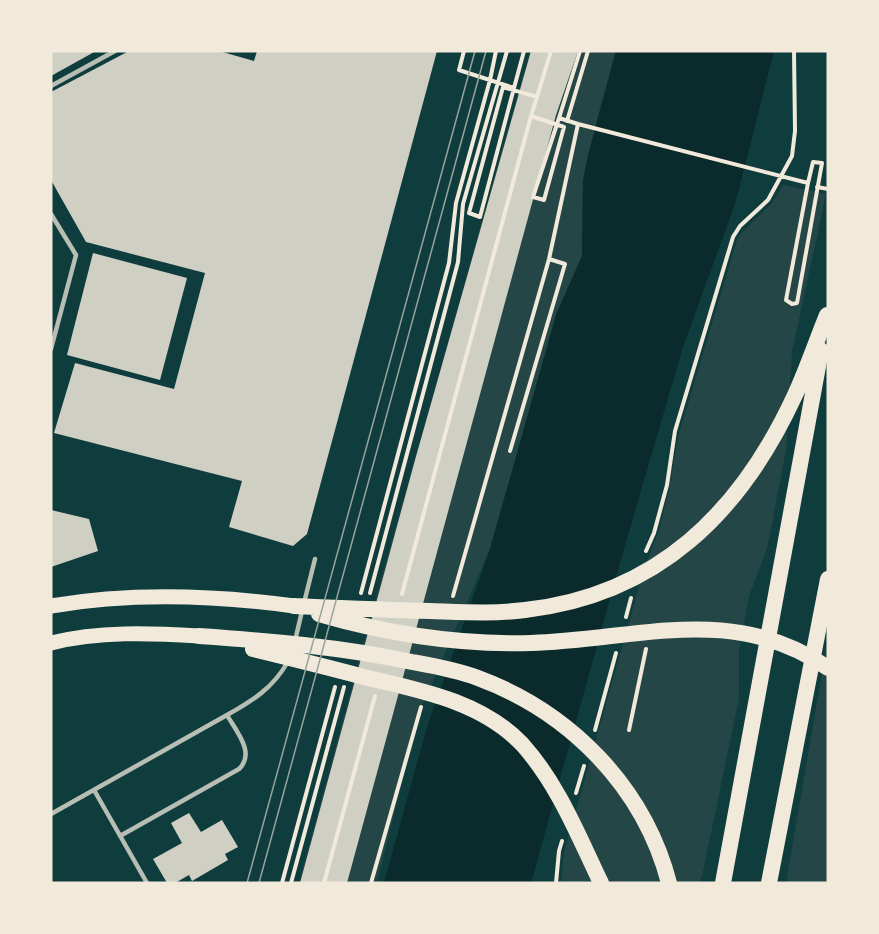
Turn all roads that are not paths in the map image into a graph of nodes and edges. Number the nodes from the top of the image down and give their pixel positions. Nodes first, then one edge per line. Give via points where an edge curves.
1 (115, 51) edge
2 (51, 86) edge
3 (51, 213) edge
4 (827, 312) edge
5 (51, 350) edge
6 (315, 559) dead end
7 (828, 579) edge
8 (51, 606) edge
9 (294, 606) junction
10 (199, 636) junction
11 (51, 643) edge
12 (828, 668) edge
13 (227, 715) junction
14 (94, 790) junction
15 (51, 814) edge
16 (120, 836) junction
17 (147, 883) edge
18 (601, 883) edge
19 (669, 883) edge
20 (723, 883) edge
21 (769, 883) edge

1 - 2 lane
3 - 5 lane via 76,255
4 - 9 highway via 795,394 735,496 695,537 657,565 594,595 523,610
4 - 20 highway
6 - 13 lane via 286,664 264,692
7 - 21 highway
8 - 9 main road via 87,600 175,596
9 - 12 highway via 362,626 466,642 531,643 666,630 735,631 787,644
10 - 11 main road via 126,634
10 - 18 highway via 429,693 495,722 520,742 545,774
10 - 19 highway via 361,651 450,669 528,701 598,755 630,795 655,842
13 - 14 lane
13 - 16 lane via 245,747 244,765
14 - 15 lane
14 - 16 lane
16 - 17 lane

